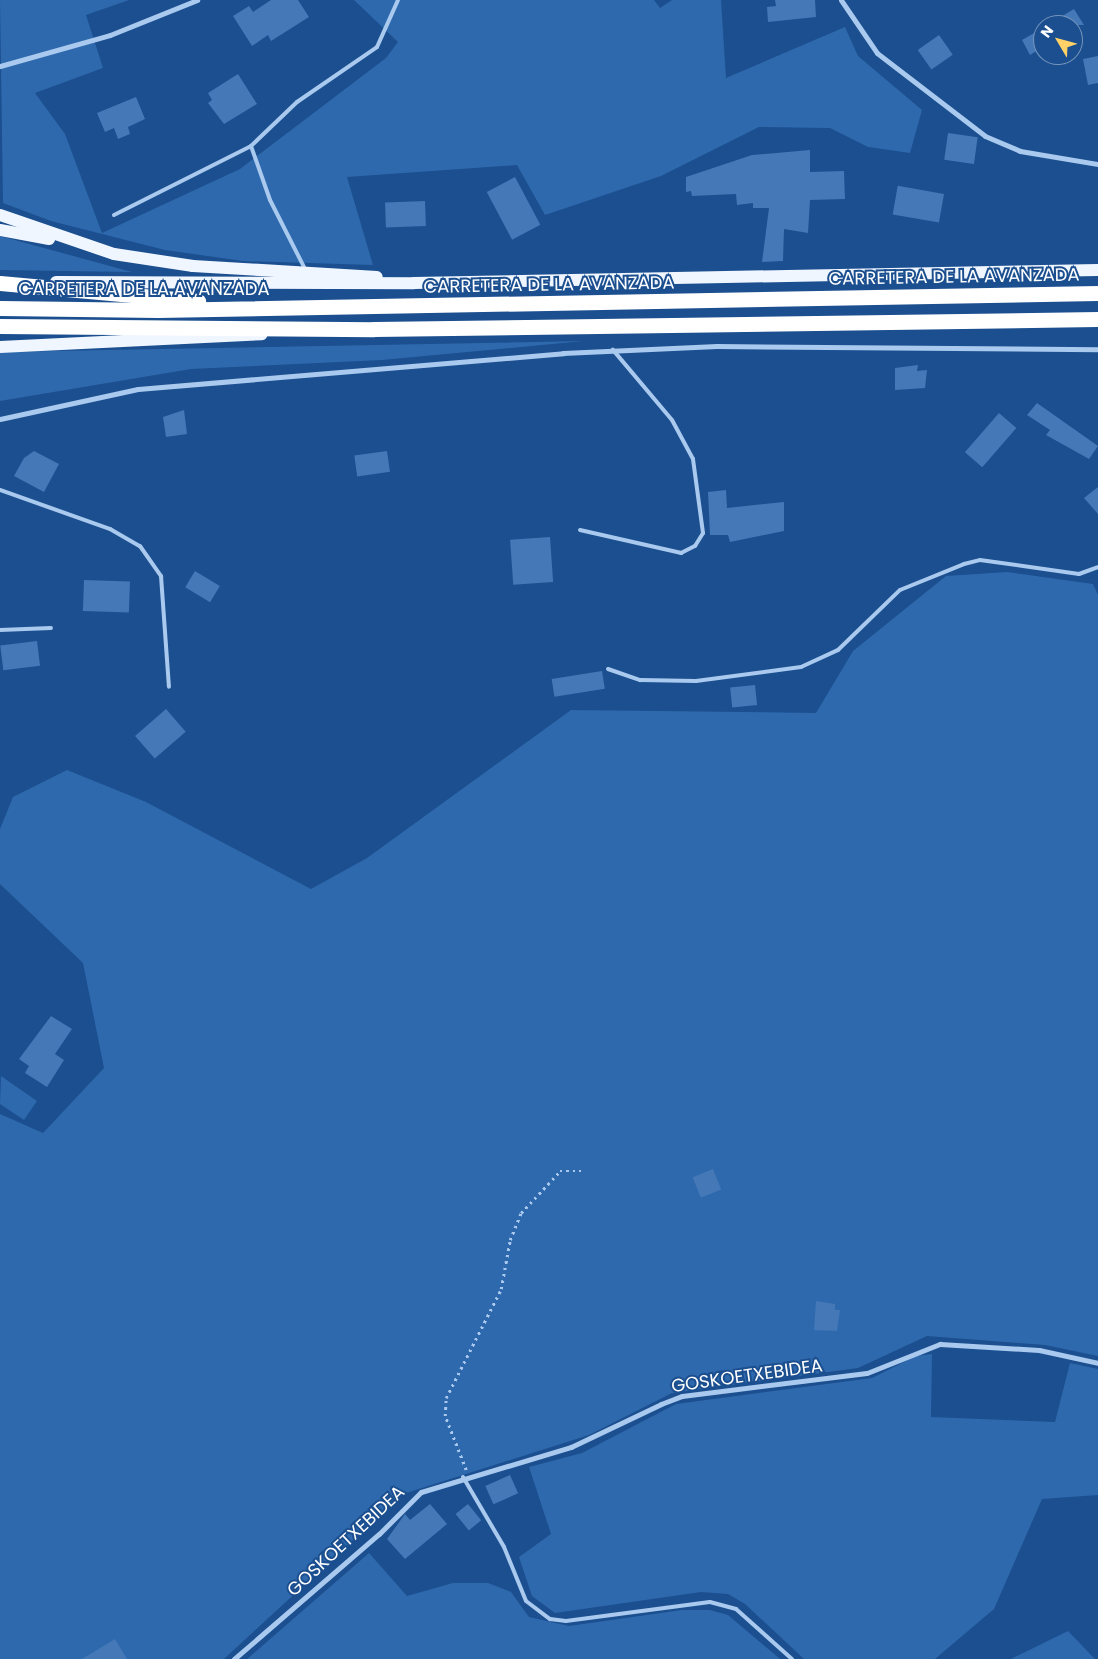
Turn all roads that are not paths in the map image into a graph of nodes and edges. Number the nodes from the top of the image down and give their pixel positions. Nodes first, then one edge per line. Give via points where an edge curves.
1 (197, 0) edge
2 (398, 0) edge
3 (841, 0) edge
4 (0, 66) edge
5 (251, 146) junction
6 (1098, 164) edge
7 (0, 215) edge
8 (114, 216) dead end
9 (0, 230) edge
10 (66, 241) junction
11 (1098, 270) edge
12 (308, 273) junction
13 (0, 282) edge
14 (414, 283) junction
15 (1098, 293) edge
16 (0, 308) edge
17 (275, 308) junction
18 (1098, 319) edge
19 (0, 326) edge
20 (374, 329) junction
21 (0, 347) edge
22 (1098, 349) edge
23 (613, 350) junction
24 (0, 419) edge
25 (0, 490) edge
26 (580, 530) dead end
27 (1098, 567) edge
28 (51, 628) dead end
29 (0, 630) edge
30 (608, 669) dead end
31 (169, 687) dead end
32 (1098, 1363) edge
33 (466, 1476) junction
34 (234, 1659) edge
35 (792, 1659) edge

1 - 4 street via 110,35
2 - 5 lane via 378,47 297,102
3 - 6 street via 877,52 985,136 1020,151
5 - 8 lane
5 - 12 lane via 270,200
7 - 10 main road
9 - 10 main road
10 - 12 main road via 114,254 193,266
11 - 14 main road
12 - 14 main road via 354,274
13 - 14 main road
13 - 17 highway
15 - 17 highway, CARRETERA DE LA AVANZADA
16 - 17 highway, CARRETERA DE LA AVANZADA
18 - 20 highway
19 - 20 highway
20 - 21 main road
22 - 23 street via 717,346
23 - 24 street via 138,389
23 - 26 lane via 672,420 693,459 703,533 695,546 681,553
25 - 31 lane via 110,529 146,552 161,576
27 - 30 lane via 1079,574 980,560 964,564 900,590 838,650 801,668 696,681 640,680
28 - 29 lane
32 - 33 street, GOSKOETXEBIDEA via 1039,1350 940,1344 867,1373 682,1396 571,1447
33 - 34 street, GOSKOETXEBIDEA via 421,1492 404,1504 379,1534
33 - 35 lane via 504,1547 526,1601 550,1619 566,1622 710,1602 736,1609

